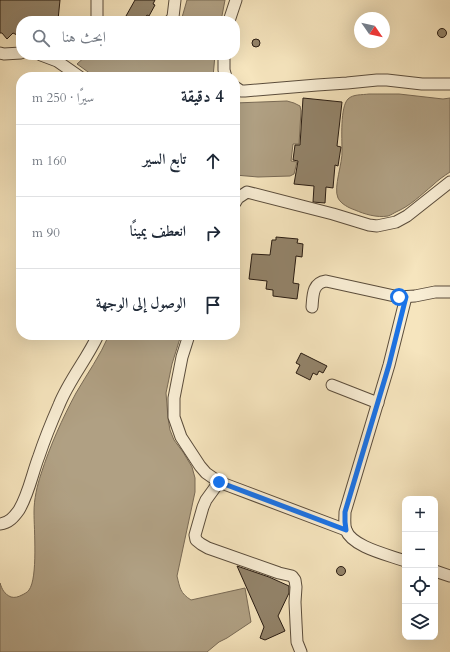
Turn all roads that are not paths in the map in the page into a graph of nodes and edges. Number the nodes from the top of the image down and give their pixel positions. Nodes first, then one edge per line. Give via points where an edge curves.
1 (97, 0) edge
2 (175, 0) edge
3 (236, 0) edge
4 (97, 16) edge
5 (173, 16) edge
6 (231, 16) edge
7 (0, 53) edge
8 (16, 53) edge
9 (54, 60) edge
10 (224, 60) edge
11 (73, 72) edge
12 (225, 72) edge
13 (450, 84) edge
14 (240, 90) edge
15 (450, 182) edge
16 (240, 196) edge
17 (450, 292) edge
18 (406, 297) junction
19 (312, 307) dead end
20 (95, 340) edge
21 (187, 340) edge
22 (332, 385) dead end
23 (378, 403) junction
24 (219, 482) junction
25 (0, 524) edge
26 (346, 530) junction
27 (402, 560) edge
28 (438, 572) edge
29 (450, 576) edge
30 (301, 652) edge

1 - 4 street
2 - 5 street
3 - 6 street
7 - 8 street
9 - 11 street
10 - 12 street
13 - 14 street via 377,80
15 - 16 street via 408,216 396,222 377,226 247,192
17 - 18 street
18 - 19 street via 326,281 319,283 314,289
18 - 23 street
20 - 25 street via 60,403 23,503 10,521
21 - 24 street via 174,398 174,417 181,437 200,466
22 - 23 street
23 - 26 street via 345,512
24 - 26 street
24 - 30 street via 202,507 196,540 208,548 279,574 292,576 296,587 297,642
26 - 27 street via 355,542
28 - 29 street

